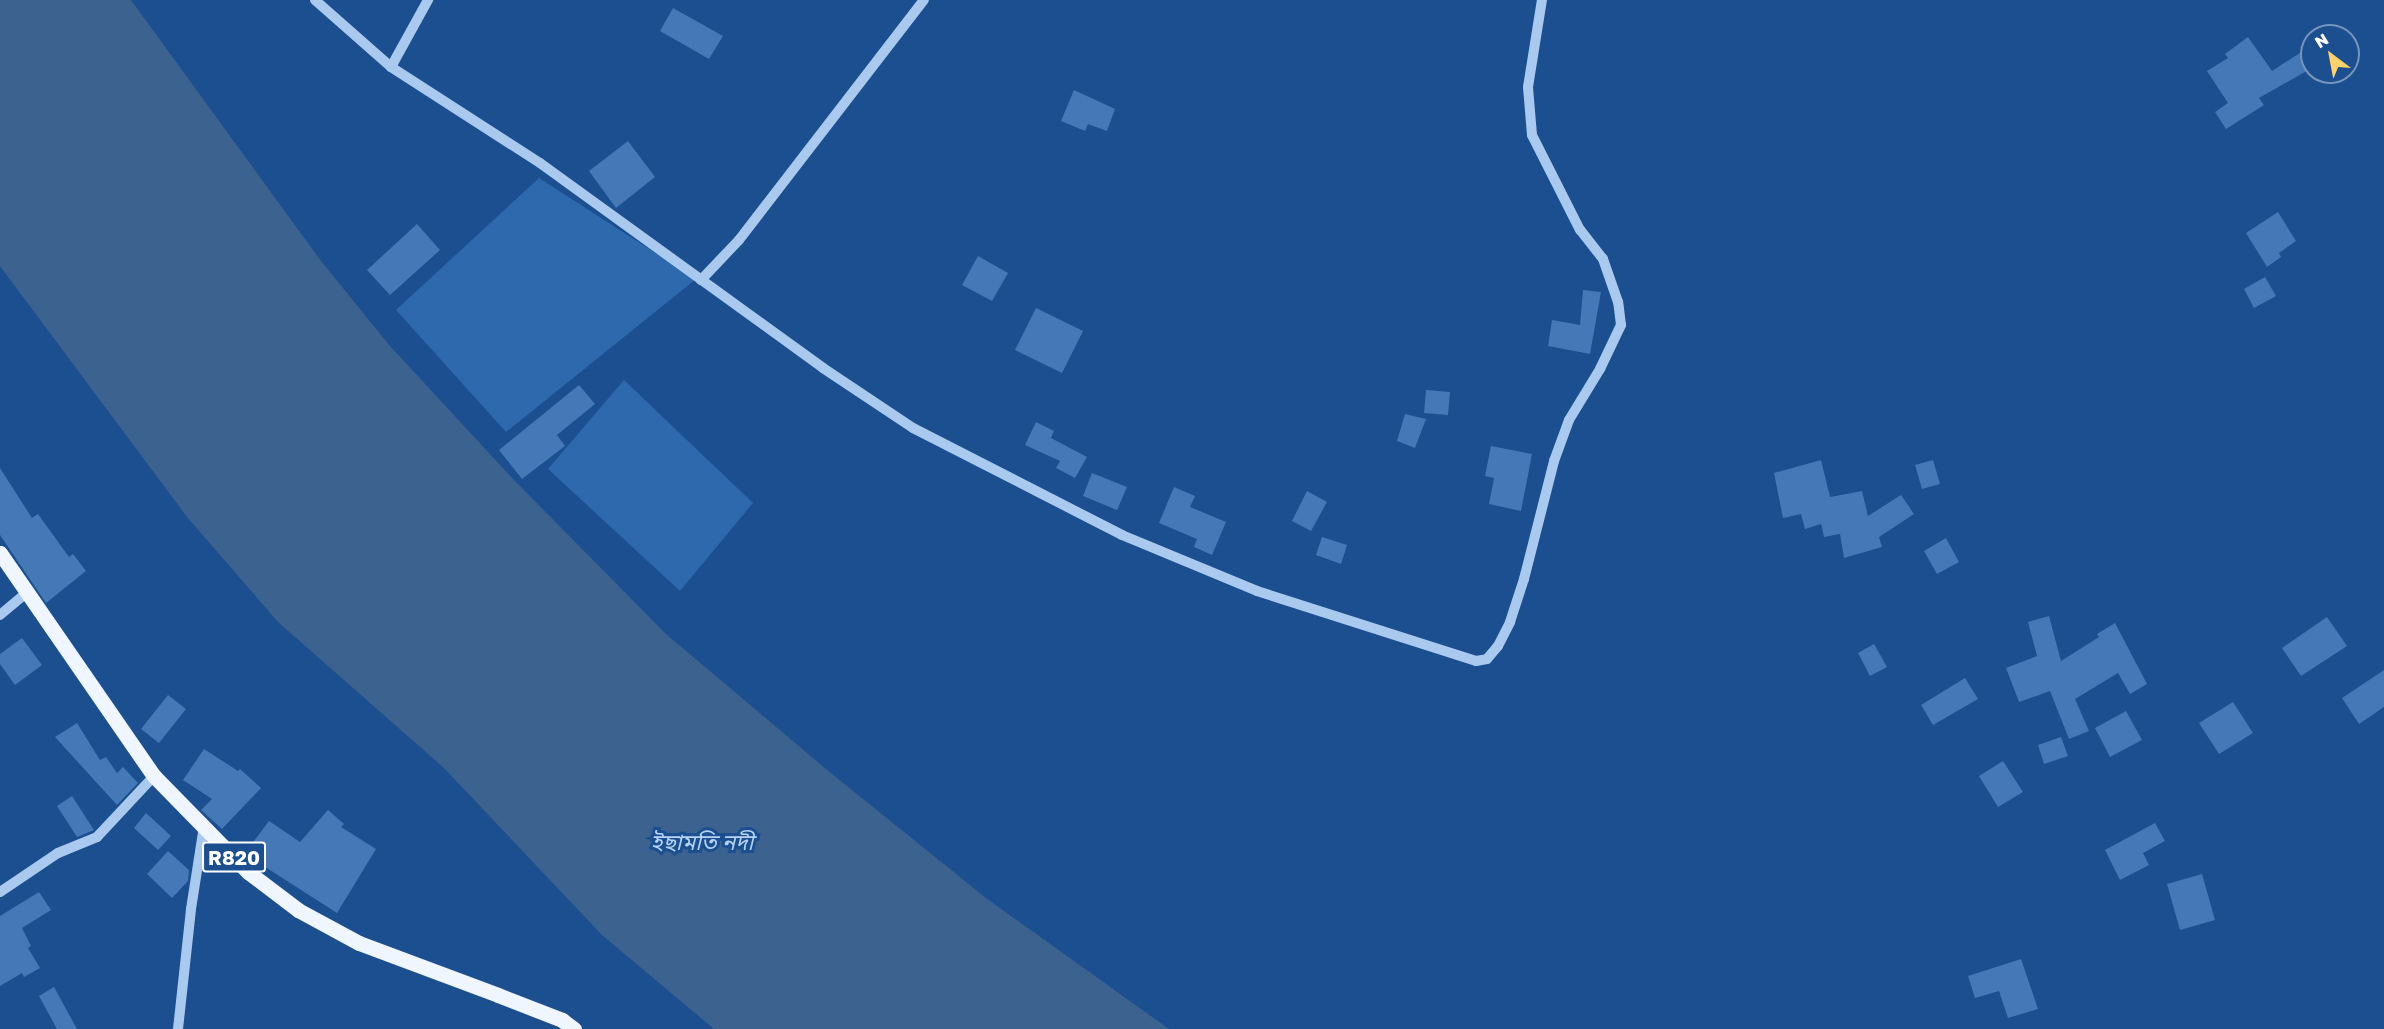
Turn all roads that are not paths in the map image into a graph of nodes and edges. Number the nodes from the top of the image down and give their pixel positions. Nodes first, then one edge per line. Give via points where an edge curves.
1 (315, 0) edge
2 (428, 0) edge
3 (924, 0) edge
4 (1542, 0) edge
5 (391, 67) junction
6 (701, 280) junction
7 (0, 553) edge
8 (26, 593) junction
9 (0, 615) edge
10 (154, 776) junction
11 (204, 826) junction
12 (0, 892) edge
13 (178, 1029) edge
14 (574, 1029) edge

1 - 5 street
2 - 5 street
3 - 6 street via 739,240
4 - 6 street via 1528,87 1532,135 1580,230 1603,260 1618,302 1621,325 1569,420 1510,622 1487,659 1476,661 1257,591 1122,535 913,428
5 - 6 street via 540,163
7 - 8 main road, R820
8 - 9 street
8 - 10 main road, R820
10 - 11 main road, R820
10 - 12 street via 97,837 58,853
11 - 13 street
11 - 14 main road, R820 via 248,872 298,910 358,943 562,1020

